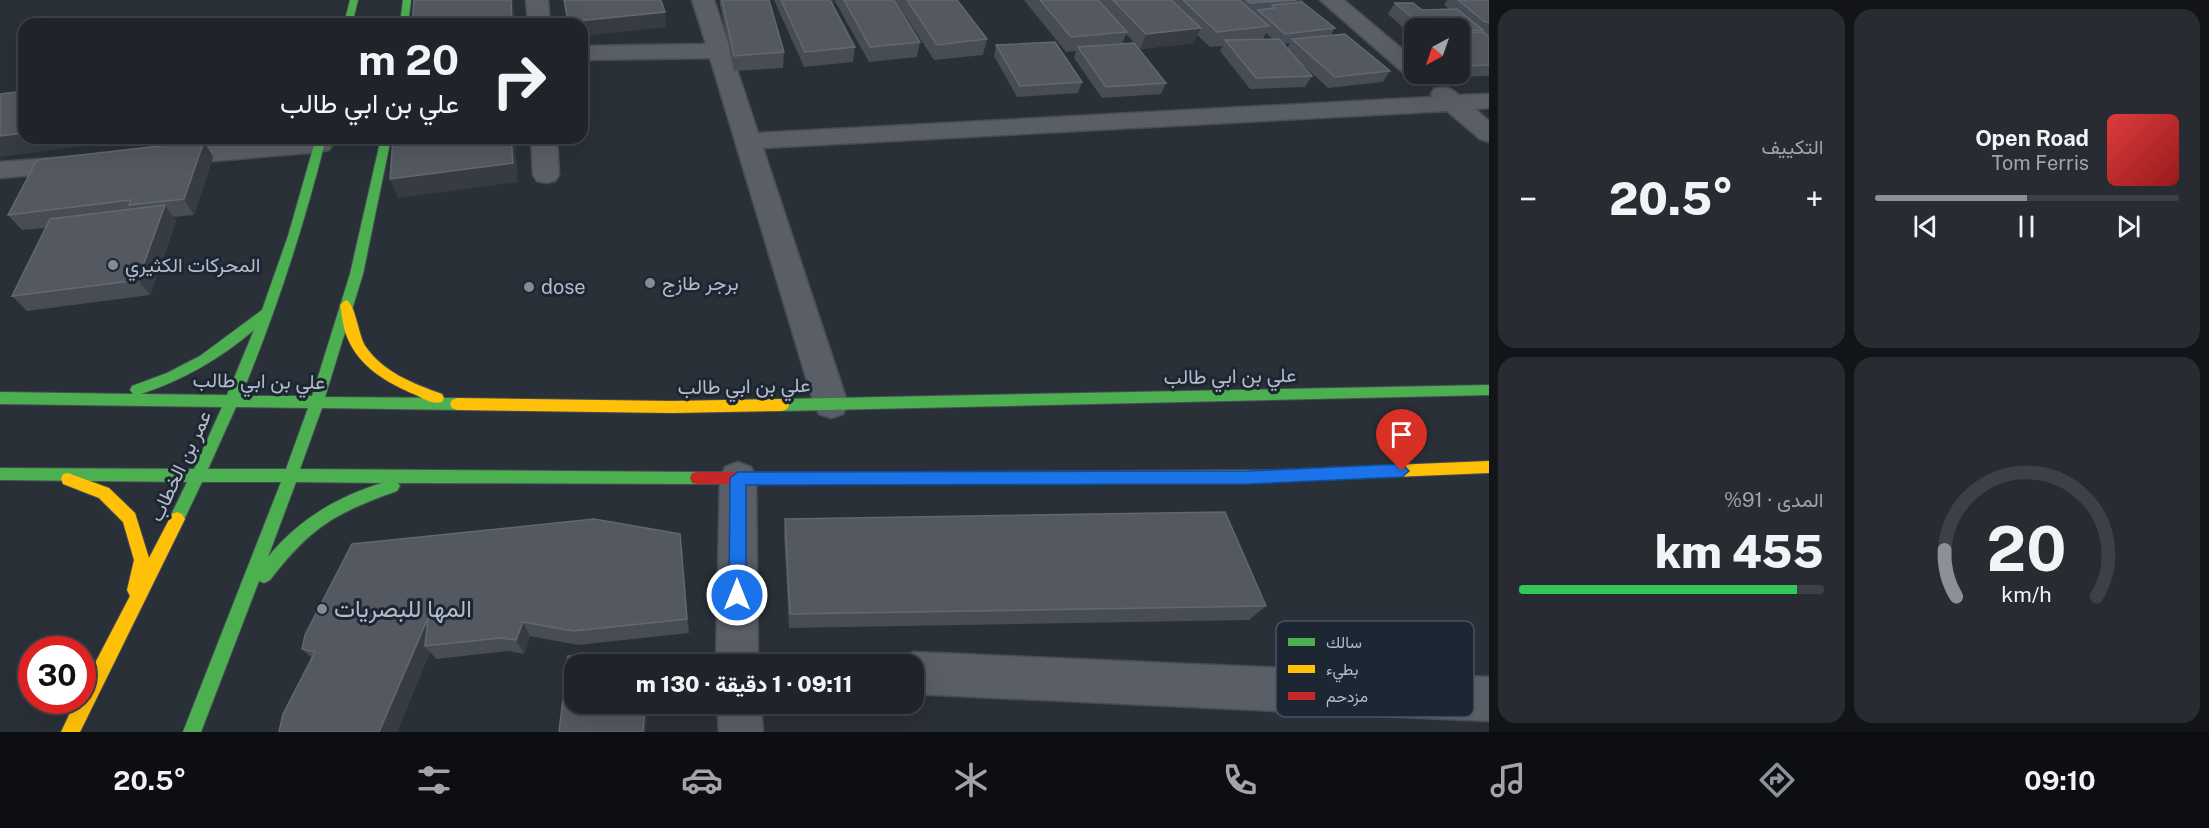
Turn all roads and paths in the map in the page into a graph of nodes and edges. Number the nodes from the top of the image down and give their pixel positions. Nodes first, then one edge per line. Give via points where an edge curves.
1 (354, 0) edge
2 (408, 0) edge
3 (537, 0) edge
4 (703, 0) edge
5 (1331, 0) edge
6 (350, 18) edge
7 (405, 18) edge
8 (538, 18) edge
9 (719, 51) junction
10 (588, 52) edge
11 (1404, 62) edge
12 (1431, 84) edge
13 (1489, 101) edge
14 (1453, 103) junction
15 (1489, 134) edge
16 (748, 141) junction
17 (290, 144) edge
18 (319, 144) edge
19 (385, 144) edge
20 (544, 144) edge
21 (142, 159) edge
22 (107, 162) edge
23 (0, 170) edge
24 (546, 175) dead end
25 (346, 306) junction
26 (268, 308) junction
27 (1489, 390) edge
28 (0, 398) edge
29 (107, 399) junction
30 (233, 399) junction
31 (318, 401) junction
32 (453, 404) junction
33 (831, 404) junction
34 (1489, 467) edge
35 (0, 474) edge
36 (58, 475) junction
37 (197, 475) junction
38 (290, 476) junction
39 (431, 476) junction
40 (738, 478) junction
41 (238, 613) junction
42 (130, 616) junction
43 (737, 654) edge
44 (924, 673) edge
45 (1276, 689) edge
46 (1474, 698) edge
47 (1489, 699) edge
48 (740, 714) edge
49 (70, 732) edge
50 (192, 732) edge
51 (741, 732) edge

1 - 6 main road
2 - 7 main road
3 - 8 street
4 - 9 street
5 - 11 street
9 - 10 street
9 - 16 street
12 - 14 street
13 - 14 street
14 - 15 street
14 - 16 street
16 - 33 street
17 - 21 street
18 - 26 main road, عمر بن الخطاب
19 - 25 main road
20 - 24 street
22 - 23 street
25 - 31 main road
25 - 32 main road via 354,339 375,365 408,387
26 - 29 main road via 238,338 202,364 160,384
26 - 30 main road, عمر بن الخطاب
27 - 33 main road, علي بن ابي طالب
28 - 29 main road, علي بن ابي طالب
29 - 30 main road, علي بن ابي طالب
30 - 31 main road, علي بن ابي طالب
30 - 37 main road, عمر بن الخطاب
31 - 32 main road, علي بن ابي طالب
31 - 38 main road
32 - 33 main road, علي بن ابي طالب
34 - 40 main road via 1249,477
35 - 36 main road
36 - 37 main road
36 - 42 main road via 104,493 130,518 142,560
37 - 38 main road
37 - 42 main road, عمر بن الخطاب
38 - 39 main road
38 - 41 main road
39 - 40 main road
39 - 41 main road via 360,494 321,513 285,544
40 - 43 street
41 - 50 main road
42 - 49 main road, عمر بن الخطاب
44 - 45 street
46 - 47 street
48 - 51 street

